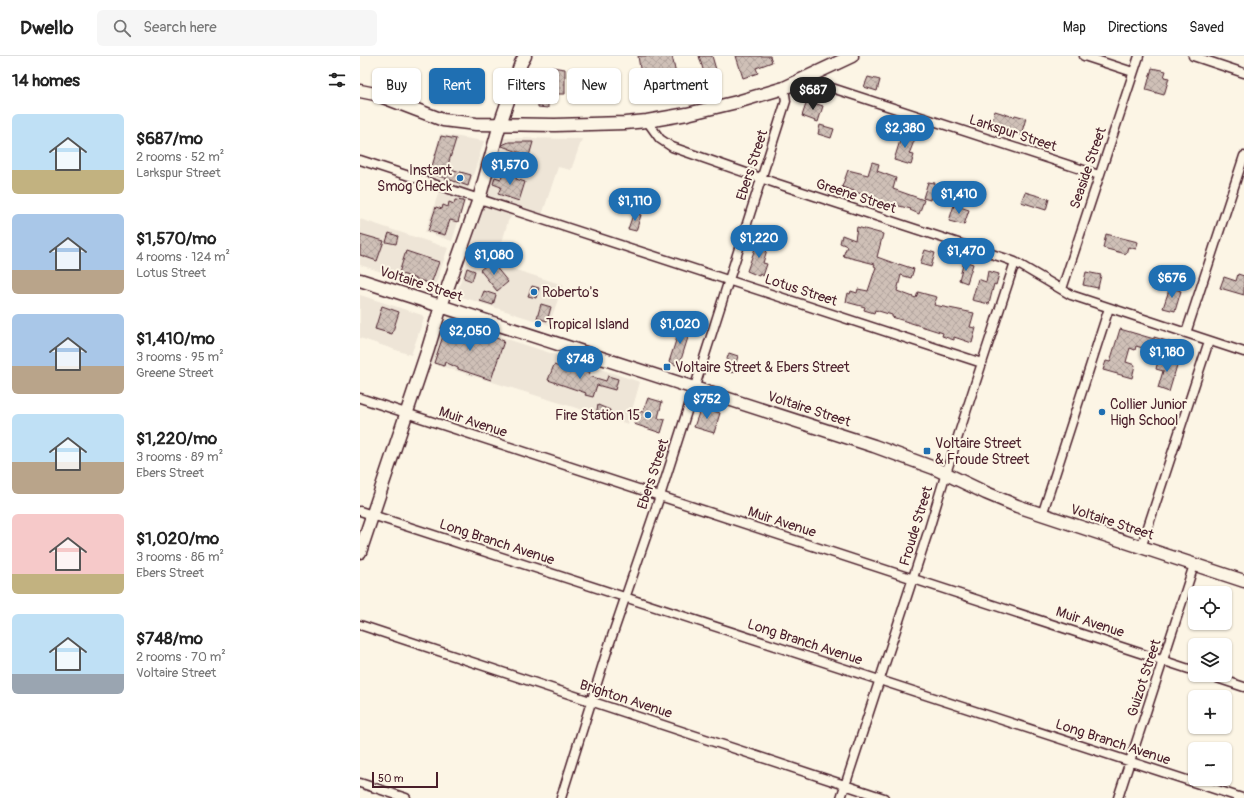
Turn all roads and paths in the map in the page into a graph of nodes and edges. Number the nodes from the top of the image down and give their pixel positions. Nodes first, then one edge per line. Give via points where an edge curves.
1 (852, 56) edge
2 (1084, 56) edge
3 (1139, 56) edge
4 (1193, 56) edge
5 (522, 58) edge
6 (1133, 72) junction
7 (1244, 73) edge
8 (806, 78) junction
9 (784, 88) junction
10 (360, 91) edge
11 (647, 121) junction
12 (500, 124) junction
13 (1244, 156) edge
14 (360, 160) edge
15 (1099, 175) junction
16 (761, 178) junction
17 (479, 199) junction
18 (1015, 262) junction
19 (360, 280) edge
20 (728, 281) junction
21 (1062, 289) junction
22 (441, 306) junction
23 (1109, 308) junction
24 (1186, 333) junction
25 (1209, 341) junction
26 (1244, 352) edge
27 (982, 363) junction
28 (694, 387) junction
29 (360, 398) edge
30 (406, 413) junction
31 (946, 473) junction
32 (660, 496) junction
33 (360, 511) edge
34 (372, 515) junction
35 (1042, 515) junction
36 (1141, 548) junction
37 (360, 552) edge
38 (1194, 565) junction
39 (913, 578) junction
40 (1243, 579) edge
41 (626, 597) junction
42 (360, 625) edge
43 (1163, 660) junction
44 (1188, 669) edge
45 (880, 680) junction
46 (1229, 682) edge
47 (1244, 687) edge
48 (592, 702) junction
49 (1131, 762) junction
50 (360, 783) edge
51 (845, 786) junction
52 (406, 798) edge
53 (561, 798) edge
54 (841, 798) edge
55 (884, 798) edge
56 (1118, 798) edge
57 (1242, 798) edge

1 - 8 main road
2 - 6 street
3 - 6 street, Seaside Street
4 - 7 street
5 - 12 main road
6 - 15 street, Seaside Street
8 - 9 main road
8 - 15 street, Larkspur Street
9 - 11 main road via 715,108
9 - 16 street, Ebers Street via 786,102
10 - 12 main road via 375,94 443,120
11 - 12 main road via 603,124
11 - 16 street, Greene Street via 656,135 668,145
12 - 17 main road
13 - 24 street
14 - 17 street, Lotus Street
15 - 21 street, Seaside Street
16 - 18 street, Greene Street
16 - 20 street, Ebers Street
17 - 20 street, Lotus Street
17 - 22 main road
18 - 21 street, Greene Street
18 - 27 street, Froude Street
19 - 22 main road, Voltaire Street
20 - 27 street, Lotus Street
20 - 28 street, Ebers Street
21 - 23 street, Greene Street via 1071,295
22 - 28 main road, Voltaire Street
22 - 30 main road
23 - 24 street, Greene Street
23 - 35 street
24 - 25 street, Greene Street
25 - 26 street, Greene Street
25 - 36 street
27 - 31 street, Froude Street
28 - 31 main road, Voltaire Street via 874,446
28 - 32 street, Ebers Street
29 - 30 street, Muir Avenue
30 - 32 street, Muir Avenue
30 - 34 main road
31 - 35 main road, Voltaire Street via 1002,500
31 - 39 street, Froude Street
32 - 39 street, Muir Avenue
32 - 41 street, Ebers Street
33 - 34 street, Long Branch Avenue
34 - 37 main road
34 - 41 street, Long Branch Avenue
35 - 36 main road, Voltaire Street
36 - 38 main road, Voltaire Street
38 - 40 main road, Voltaire Street
38 - 43 street, Guizot Street
39 - 43 street, Muir Avenue
39 - 45 street, Froude Street
41 - 45 street, Long Branch Avenue
41 - 48 street, Ebers Street
42 - 48 street, Brighton Avenue
43 - 44 street, Muir Avenue
43 - 49 street, Guizot Street
45 - 49 street, Long Branch Avenue
45 - 51 street, Froude Street
46 - 47 street
48 - 51 street, Brighton Avenue
48 - 53 street, Ebers Street
49 - 56 street, Guizot Street
49 - 57 street, Long Branch Avenue
50 - 52 street
51 - 54 street, Froude Street
51 - 55 street, Brighton Avenue

